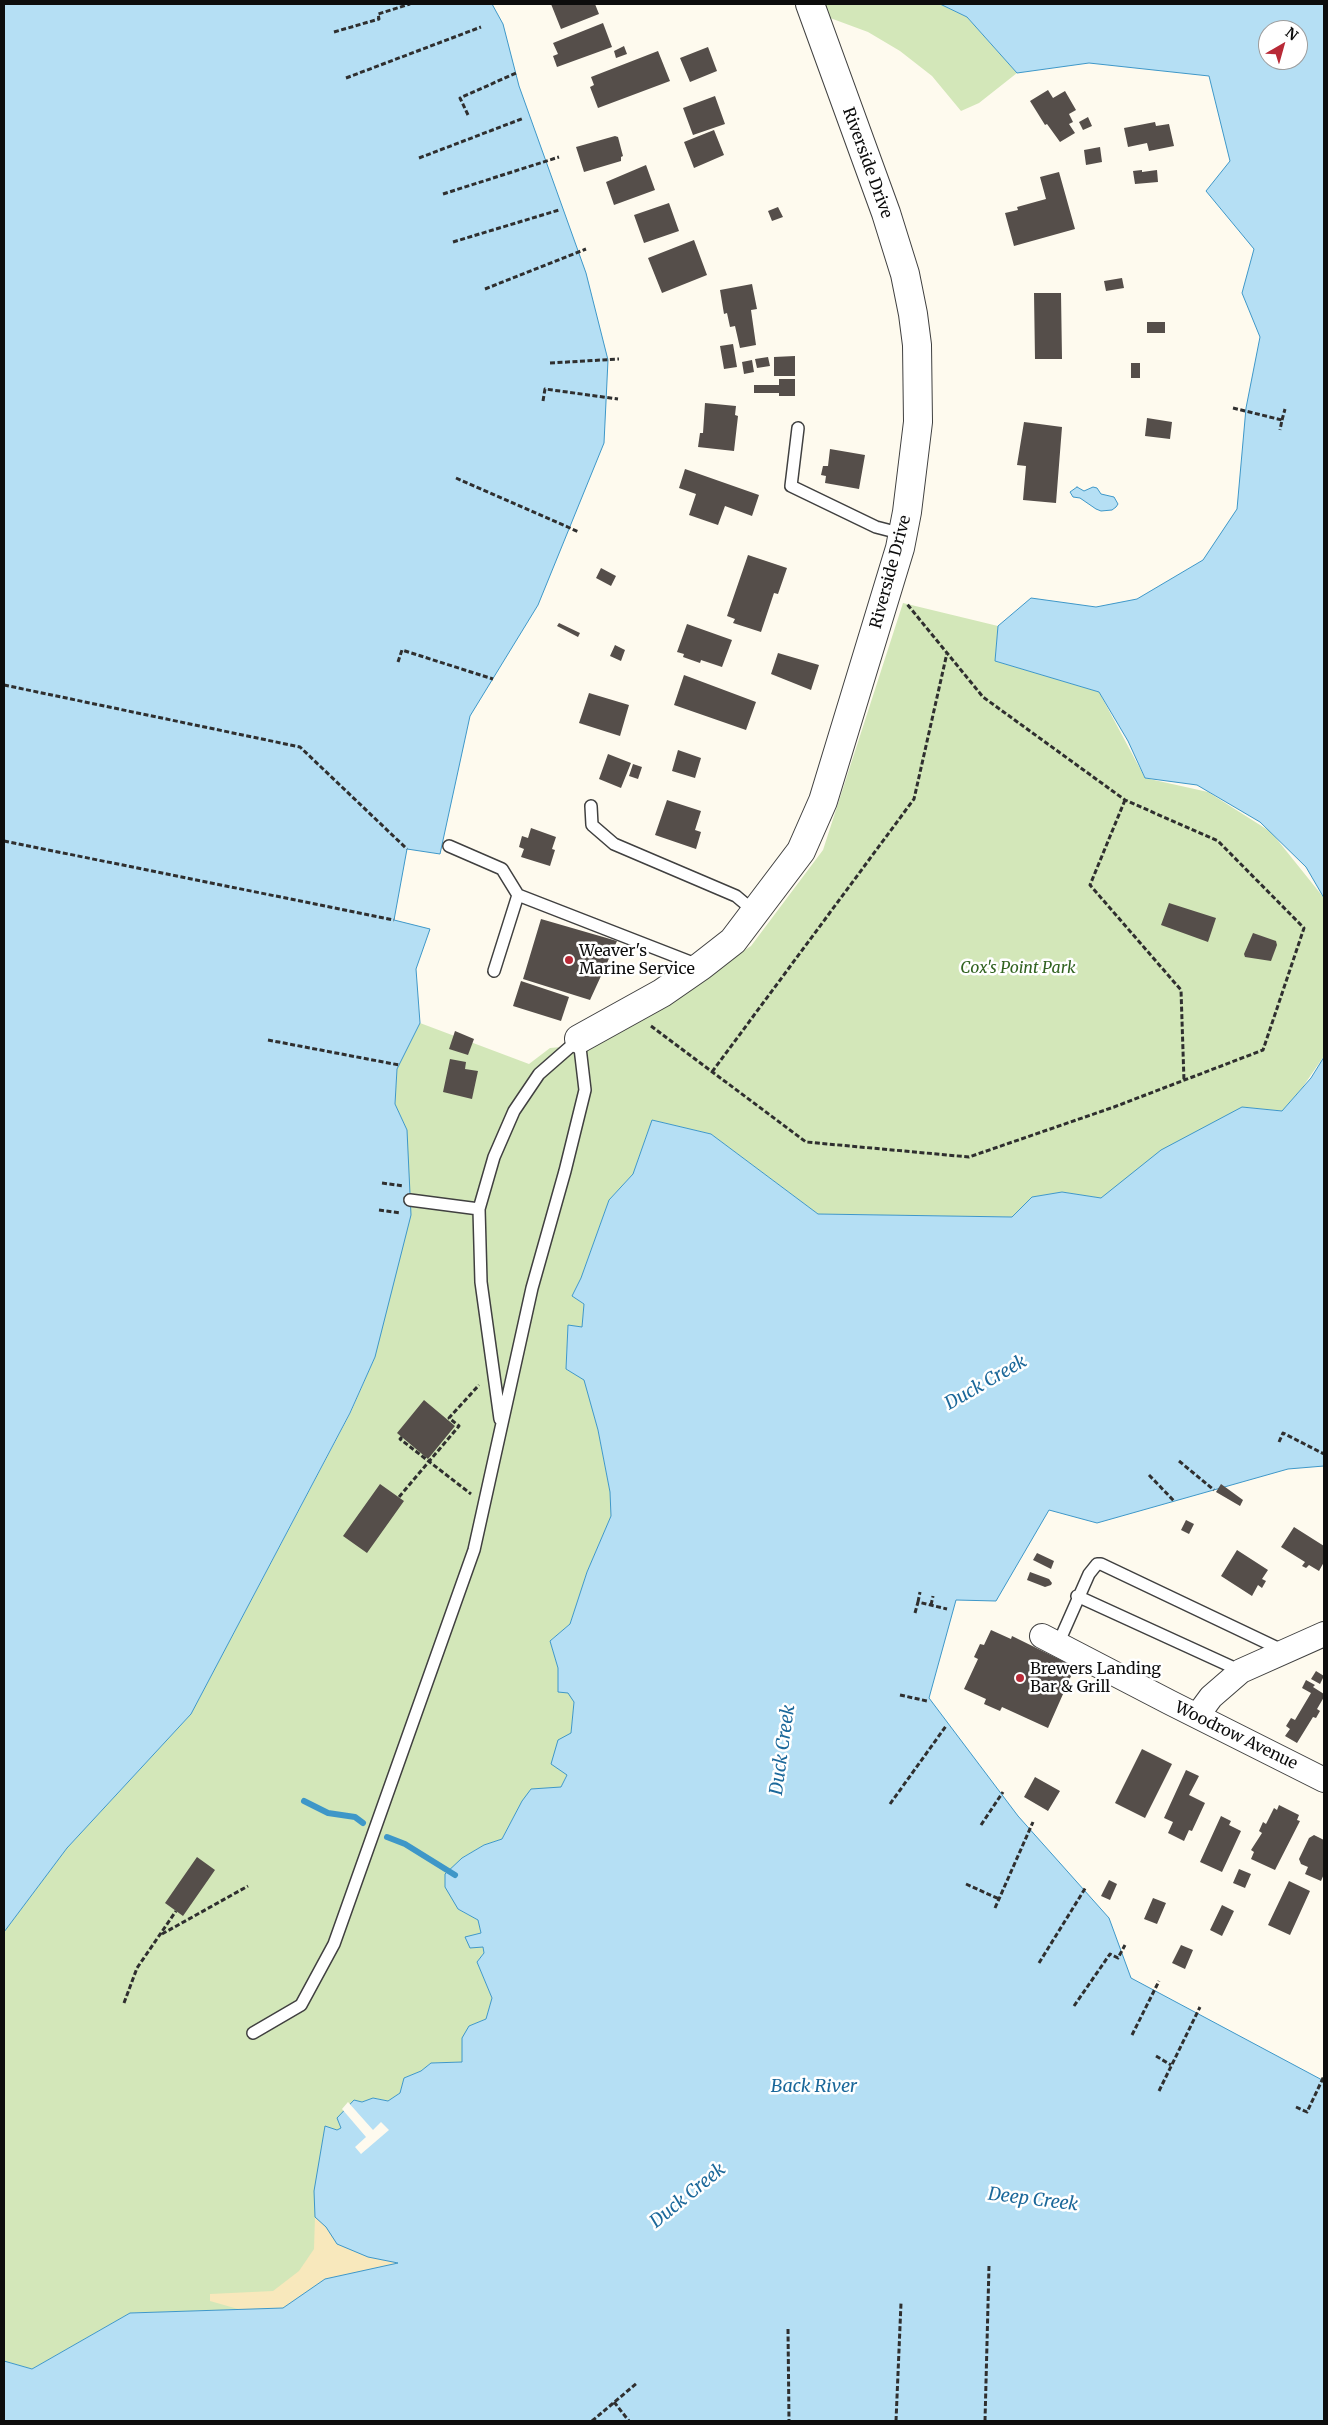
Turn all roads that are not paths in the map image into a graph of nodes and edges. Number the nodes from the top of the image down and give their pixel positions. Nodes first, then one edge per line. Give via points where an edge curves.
1 (810, 4) edge
2 (798, 428) dead end
3 (903, 534) junction
4 (591, 806) dead end
5 (449, 846) dead end
6 (518, 895) junction
7 (755, 912) junction
8 (701, 966) junction
9 (494, 971) dead end
10 (579, 1039) junction
11 (410, 1200) dead end
12 (479, 1209) junction
13 (501, 1428) junction
14 (1077, 1596) junction
15 (1324, 1634) edge
16 (1050, 1640) joint
17 (1285, 1652) junction
18 (1241, 1671) junction
19 (1197, 1716) junction
20 (1324, 1780) edge
21 (253, 2033) dead end

1 - 3 street, Riverside Drive via 886,213 905,274 913,314 917,345 918,422
2 - 3 lane via 791,486 876,527
3 - 7 street, Riverside Drive via 811,833
4 - 7 lane via 592,825 614,844 736,896
5 - 6 lane via 502,869
6 - 8 lane
6 - 9 lane
7 - 8 street, Riverside Drive via 733,941
8 - 10 street, Riverside Drive via 662,993
10 - 12 lane via 539,1074 514,1110 494,1157
10 - 13 lane via 585,1090 532,1288
11 - 12 lane
12 - 13 lane via 481,1282
13 - 21 lane via 474,1550 334,1944 301,2005
14 - 16 lane
14 - 17 lane via 1092,1568 1102,1564
14 - 18 lane
15 - 17 street
16 - 19 street, Woodrow Avenue
17 - 18 street
18 - 19 street via 1211,1697
19 - 20 street, Woodrow Avenue

